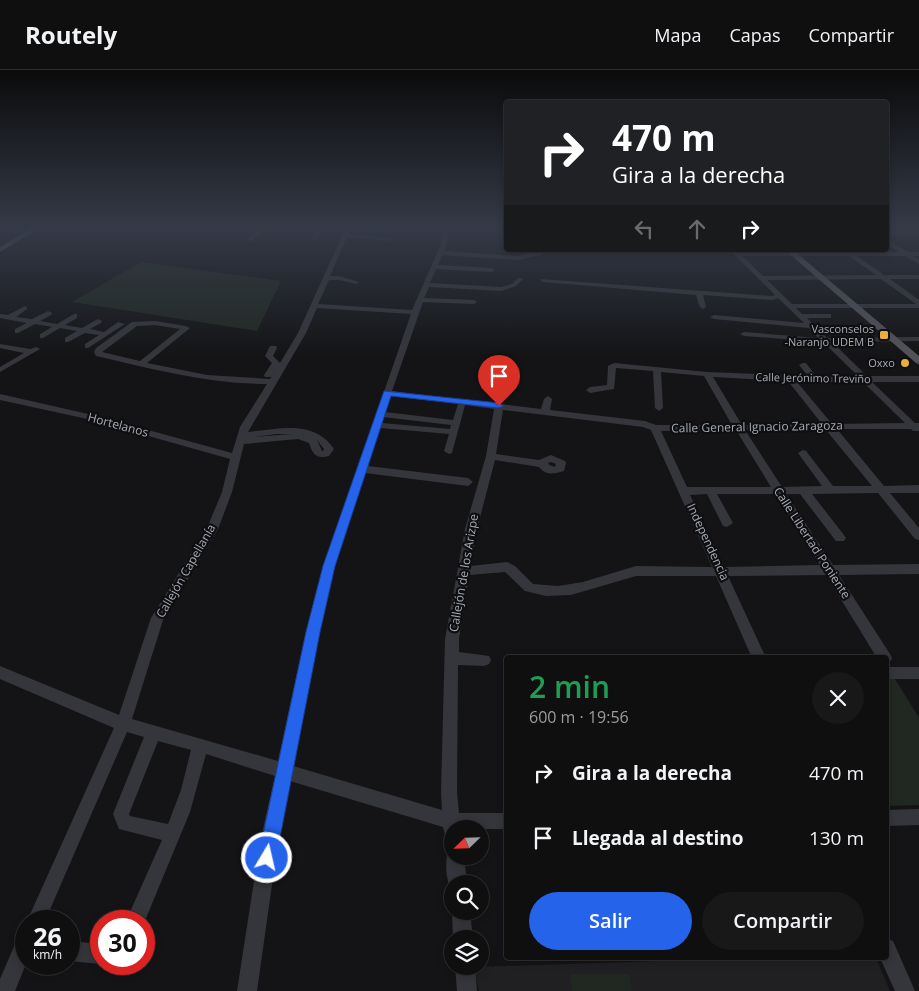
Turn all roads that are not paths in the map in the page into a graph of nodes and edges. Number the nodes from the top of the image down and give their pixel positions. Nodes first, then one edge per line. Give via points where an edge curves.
1 (330, 270) edge
2 (432, 270) edge
3 (754, 270) edge
4 (815, 270) edge
5 (872, 270) edge
6 (919, 277) edge
7 (327, 278) junction
8 (762, 278) junction
9 (824, 278) junction
10 (883, 278) junction
11 (520, 279) dead end
12 (543, 280) dead end
13 (356, 282) dead end
14 (426, 285) junction
15 (699, 293) junction
16 (779, 296) junction
17 (474, 302) dead end
18 (919, 304) edge
19 (315, 306) junction
20 (418, 306) junction
21 (789, 306) junction
22 (857, 306) junction
23 (704, 307) dead end
24 (25, 308) dead end
25 (48, 313) dead end
26 (0, 316) edge
27 (74, 316) dead end
28 (800, 316) junction
29 (828, 316) dead end
30 (10, 317) junction
31 (714, 317) dead end
32 (34, 321) junction
33 (98, 321) dead end
34 (0, 323) edge
35 (121, 324) dead end
36 (59, 326) junction
37 (809, 326) junction
38 (84, 330) junction
39 (18, 331) dead end
40 (105, 334) junction
41 (744, 334) dead end
42 (43, 336) dead end
43 (896, 339) junction
44 (919, 339) edge
45 (68, 340) dead end
46 (823, 340) junction
47 (0, 346) edge
48 (88, 346) dead end
49 (273, 348) dead end
50 (0, 352) edge
51 (919, 355) edge
52 (919, 361) edge
53 (142, 363) junction
54 (803, 365) dead end
55 (656, 369) junction
56 (1, 370) edge
57 (707, 374) junction
58 (812, 378) junction
59 (919, 378) edge
60 (790, 379) junction
61 (862, 379) junction
62 (268, 382) junction
63 (590, 390) dead end
64 (387, 393) junction
65 (0, 397) edge
66 (548, 399) dead end
67 (461, 406) dead end
68 (499, 406) junction
69 (659, 408) dead end
70 (544, 412) junction
71 (378, 419) junction
72 (455, 427) junction
73 (830, 427) junction
74 (656, 428) junction
75 (739, 428) junction
76 (917, 428) edge
77 (265, 436) junction
78 (241, 438) junction
79 (449, 451) dead end
80 (803, 453) dead end
81 (490, 456) junction
82 (236, 457) junction
83 (543, 464) dead end
84 (361, 469) junction
85 (468, 482) dead end
86 (919, 489) edge
87 (832, 490) junction
88 (881, 490) junction
89 (780, 491) junction
90 (804, 491) junction
91 (685, 492) junction
92 (710, 492) junction
93 (727, 523) dead end
94 (919, 536) edge
95 (840, 538) dead end
96 (829, 569) junction
97 (919, 569) edge
98 (463, 570) junction
99 (722, 572) junction
100 (758, 655) edge
101 (884, 655) edge
102 (452, 658) junction
103 (484, 660) dead end
104 (0, 672) edge
105 (891, 673) edge
106 (919, 673) edge
107 (123, 724) junction
108 (154, 732) junction
109 (200, 745) junction
110 (284, 770) junction
111 (919, 817) edge
112 (889, 818) edge
113 (452, 820) edge
114 (504, 820) edge
115 (489, 822) edge
116 (444, 824) edge
117 (173, 833) junction
118 (41, 910) edge
119 (140, 910) edge
120 (889, 955) edge
121 (15, 968) edge
122 (466, 975) edge
123 (5, 991) edge
124 (247, 991) edge
125 (467, 991) edge
126 (905, 991) edge

1 - 7 street, Callejón Capellanía
2 - 14 street
3 - 8 street
4 - 9 main road
5 - 10 street
6 - 10 street
7 - 13 street
7 - 19 street, Callejón Capellanía
8 - 9 street
8 - 16 street
9 - 10 street
9 - 22 main road
10 - 18 street
11 - 14 street via 501,290
12 - 15 street
14 - 20 street
15 - 16 street
15 - 23 street
16 - 21 street
17 - 20 street
18 - 22 street
19 - 20 street
19 - 62 street, Callejón Capellanía via 302,333
20 - 64 street
21 - 22 street
21 - 28 street
22 - 43 main road
24 - 30 street
25 - 32 street
26 - 30 street
27 - 36 street
28 - 29 street
28 - 37 street
30 - 32 street
30 - 34 street
31 - 37 street
32 - 36 street
32 - 39 street
33 - 38 street
35 - 40 street
36 - 38 street
36 - 42 street
37 - 46 street
38 - 40 street
38 - 45 street
40 - 48 street
41 - 46 street
43 - 44 street
43 - 46 street
43 - 51 main road
43 - 52 main road
46 - 61 street
47 - 56 street via 33,350
49 - 62 street via 269,356 276,363
50 - 56 street
53 - 53 street via 98,352 135,324 155,323 186,328
53 - 62 street via 232,382
54 - 58 street
55 - 57 street, Calle Jerónimo Treviño
55 - 63 street, Calle Jerónimo Treviño via 613,365 611,387
55 - 69 street
57 - 60 street, Calle Jerónimo Treviño
57 - 75 street, Calle Libertad Poniente
58 - 60 street, Calle Jerónimo Treviño
58 - 61 street, Calle Jerónimo Treviño
59 - 61 street, Calle Jerónimo Treviño
60 - 73 street
61 - 76 street
62 - 78 street, Callejón Capellanía
64 - 68 street, Calle General Ignacio Zaragoza
64 - 71 street
65 - 82 street, Hortelanos via 94,418
66 - 70 street
67 - 72 street
68 - 70 street, Calle General Ignacio Zaragoza
68 - 81 street, Callejón de los Arizpe
70 - 74 street, Calle General Ignacio Zaragoza
71 - 72 street
71 - 84 street
72 - 79 street
73 - 75 street, Calle General Ignacio Zaragoza
73 - 76 street, Calle General Ignacio Zaragoza
73 - 88 street
74 - 75 street, Calle General Ignacio Zaragoza
74 - 91 street, Independencia
75 - 89 street, Calle Libertad Poniente
77 - 77 street via 304,436 315,443 318,454 326,454 329,449 324,440 313,433 303,431
77 - 78 street
78 - 82 street, Callejón Capellanía
80 - 87 street
81 - 83 street
81 - 98 street, Callejón de los Arizpe
82 - 107 street, Callejón Capellanía via 227,492 212,528 157,618
84 - 85 street
84 - 110 street via 329,566
86 - 88 street
87 - 88 street
87 - 90 street
88 - 94 street
89 - 90 street
89 - 92 street
89 - 96 street, Calle Libertad Poniente
90 - 95 street
91 - 92 street
91 - 99 street, Independencia
92 - 93 street
96 - 97 street
96 - 99 street
96 - 101 street, Calle Libertad Poniente
98 - 99 street via 507,567 524,584 548,592 581,587 638,571
98 - 102 street, Callejón de los Arizpe
99 - 100 street, Independencia
102 - 103 street
102 - 113 street, Callejón de los Arizpe
104 - 107 street
105 - 106 street
107 - 108 street
107 - 118 street, Callejón Capellanía
108 - 109 street
108 - 117 street via 121,814 125,823
109 - 110 street
109 - 117 street
110 - 116 street
110 - 124 street
111 - 112 street
114 - 115 street
117 - 119 street
120 - 126 street
121 - 123 street
122 - 125 street

